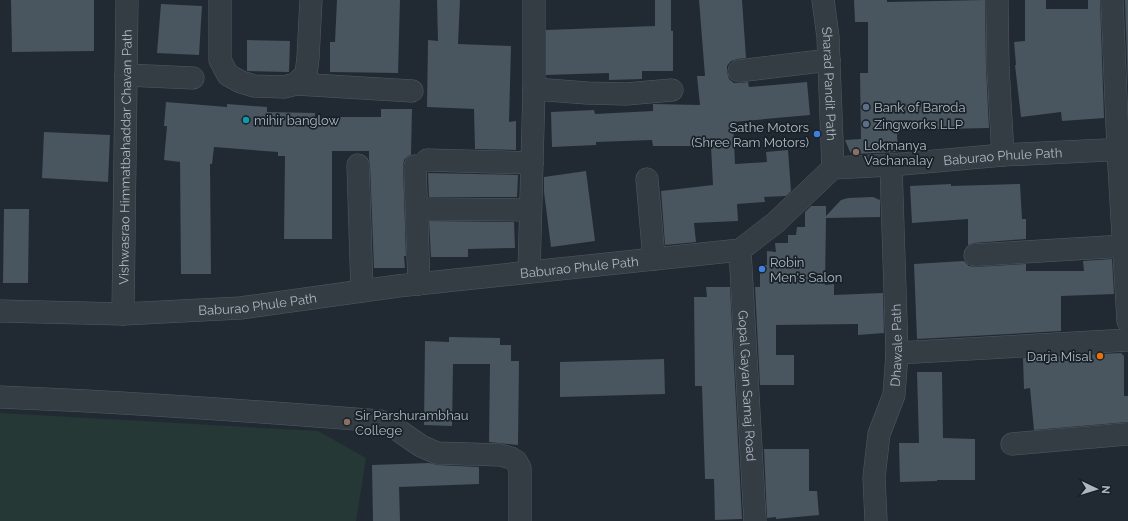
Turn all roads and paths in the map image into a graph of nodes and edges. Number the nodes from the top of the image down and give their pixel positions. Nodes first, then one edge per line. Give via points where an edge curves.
1 (128, 0) edge
2 (220, 0) edge
3 (311, 0) edge
4 (534, 0) edge
5 (823, 0) edge
6 (997, 0) edge
7 (1112, 0) edge
8 (829, 60) junction
9 (739, 71) dead end
10 (126, 75) junction
11 (193, 78) dead end
12 (296, 84) junction
13 (534, 89) junction
14 (672, 90) dead end
15 (412, 91) dead end
16 (1123, 149) edge
17 (1003, 155) junction
18 (532, 163) junction
19 (358, 165) dead end
20 (891, 165) junction
21 (833, 168) junction
22 (647, 179) dead end
23 (430, 209) dead end
24 (530, 210) junction
25 (1124, 246) junction
26 (740, 250) junction
27 (975, 255) dead end
28 (654, 259) junction
29 (529, 272) junction
30 (419, 284) junction
31 (362, 291) junction
32 (0, 312) edge
33 (123, 314) junction
34 (1128, 321) edge
35 (1128, 340) edge
36 (897, 353) junction
37 (0, 398) edge
38 (1128, 434) edge
39 (1012, 444) dead end
40 (520, 521) edge
41 (755, 521) edge
42 (876, 521) edge

1 - 10 street, Vishwasrao Himmatbahaddar Chavan Path
2 - 12 street via 220,60 228,75 254,86 284,87
3 - 12 street via 306,74
4 - 13 street
5 - 8 street, Sharad Pandit Path
6 - 17 street
7 - 16 street
8 - 9 street
8 - 21 street, Sharad Pandit Path
10 - 11 street
10 - 33 street, Vishwasrao Himmatbahaddar Chavan Path
12 - 15 street
13 - 14 street via 618,94
13 - 18 street
16 - 17 street, Baburao Phule Path
16 - 25 street
17 - 20 street, Baburao Phule Path
18 - 24 street
18 - 30 street via 421,163
19 - 31 street
20 - 21 street, Baburao Phule Path
20 - 36 street, Dhawale Path
21 - 26 street via 775,223
22 - 28 street
23 - 24 street
24 - 29 street
25 - 27 street
25 - 34 street
26 - 28 street, Baburao Phule Path
26 - 41 street, Gopal Gayan Samaj Road
28 - 29 street, Baburao Phule Path
29 - 30 street, Baburao Phule Path
30 - 31 street, Baburao Phule Path
31 - 33 street, Baburao Phule Path via 240,308
32 - 33 street, Baburao Phule Path
35 - 36 street
36 - 42 street, Dhawale Path via 894,395 879,434 874,477
37 - 40 street via 194,407 380,421 437,453 500,455 516,461 520,468
38 - 39 street

